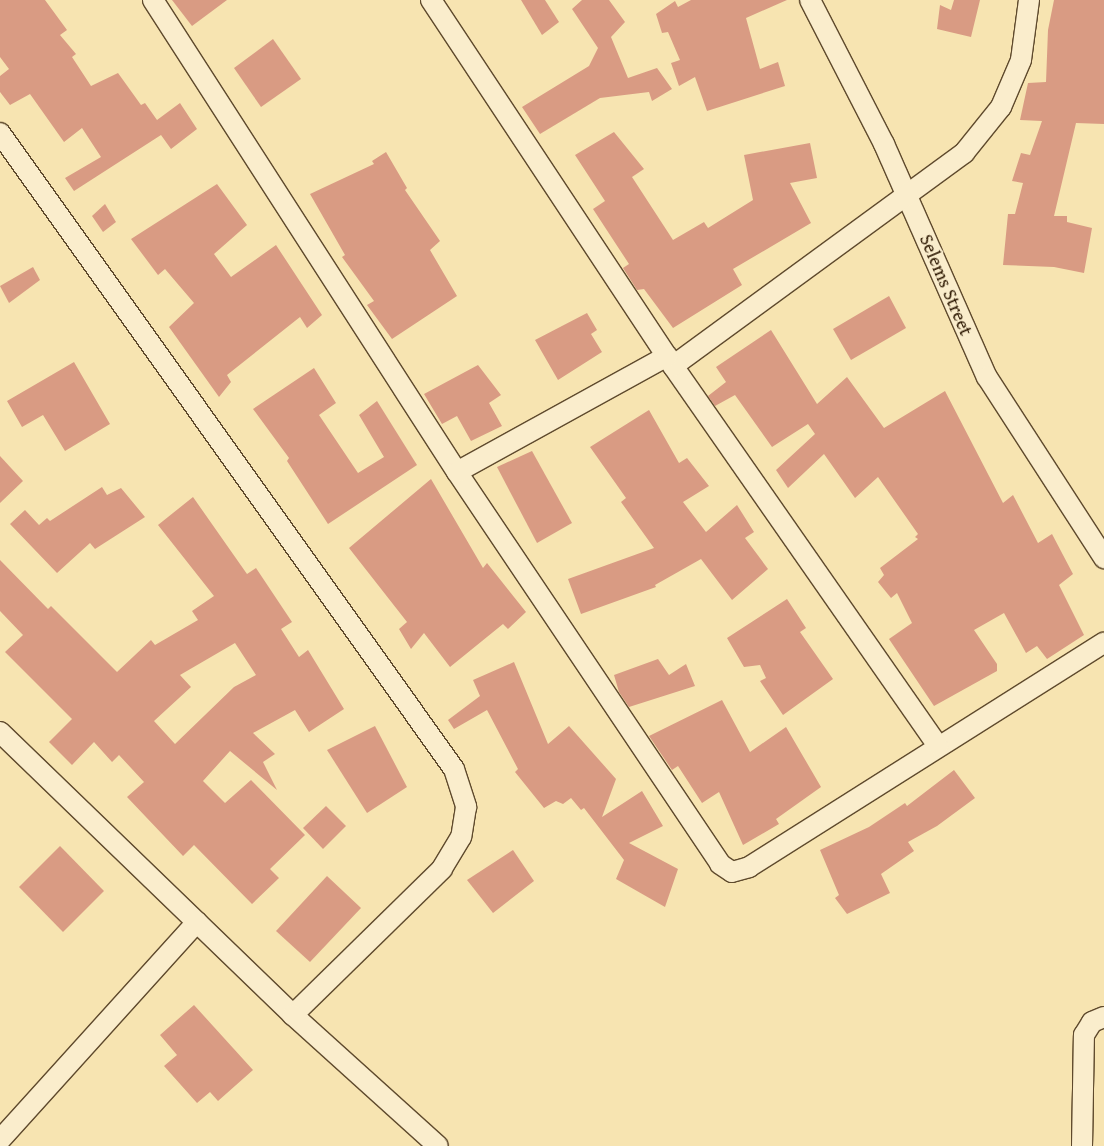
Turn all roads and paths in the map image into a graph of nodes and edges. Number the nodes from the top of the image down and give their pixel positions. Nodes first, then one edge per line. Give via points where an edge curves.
1 (153, 0) edge
2 (431, 0) edge
3 (810, 0) edge
4 (1029, 0) edge
5 (0, 133) edge
6 (908, 196) junction
7 (670, 361) junction
8 (457, 472) junction
9 (1104, 558) edge
10 (1104, 643) edge
11 (0, 732) edge
12 (938, 746) junction
13 (197, 922) junction
14 (293, 1016) junction
15 (1104, 1017) edge
16 (0, 1140) edge
17 (438, 1146) edge
18 (1082, 1146) edge

1 - 8 street
2 - 7 street
3 - 6 street, Selems Street
4 - 6 street via 1021,60 1001,107 964,153
5 - 14 street via 454,769 466,807 462,837 442,869
6 - 7 street
6 - 9 street, Selems Street via 987,376
7 - 8 street
7 - 12 street
8 - 12 street via 720,864 732,872 749,867
10 - 12 street
11 - 13 street
13 - 14 street
13 - 16 street
14 - 17 street
15 - 18 street via 1092,1022 1084,1034

